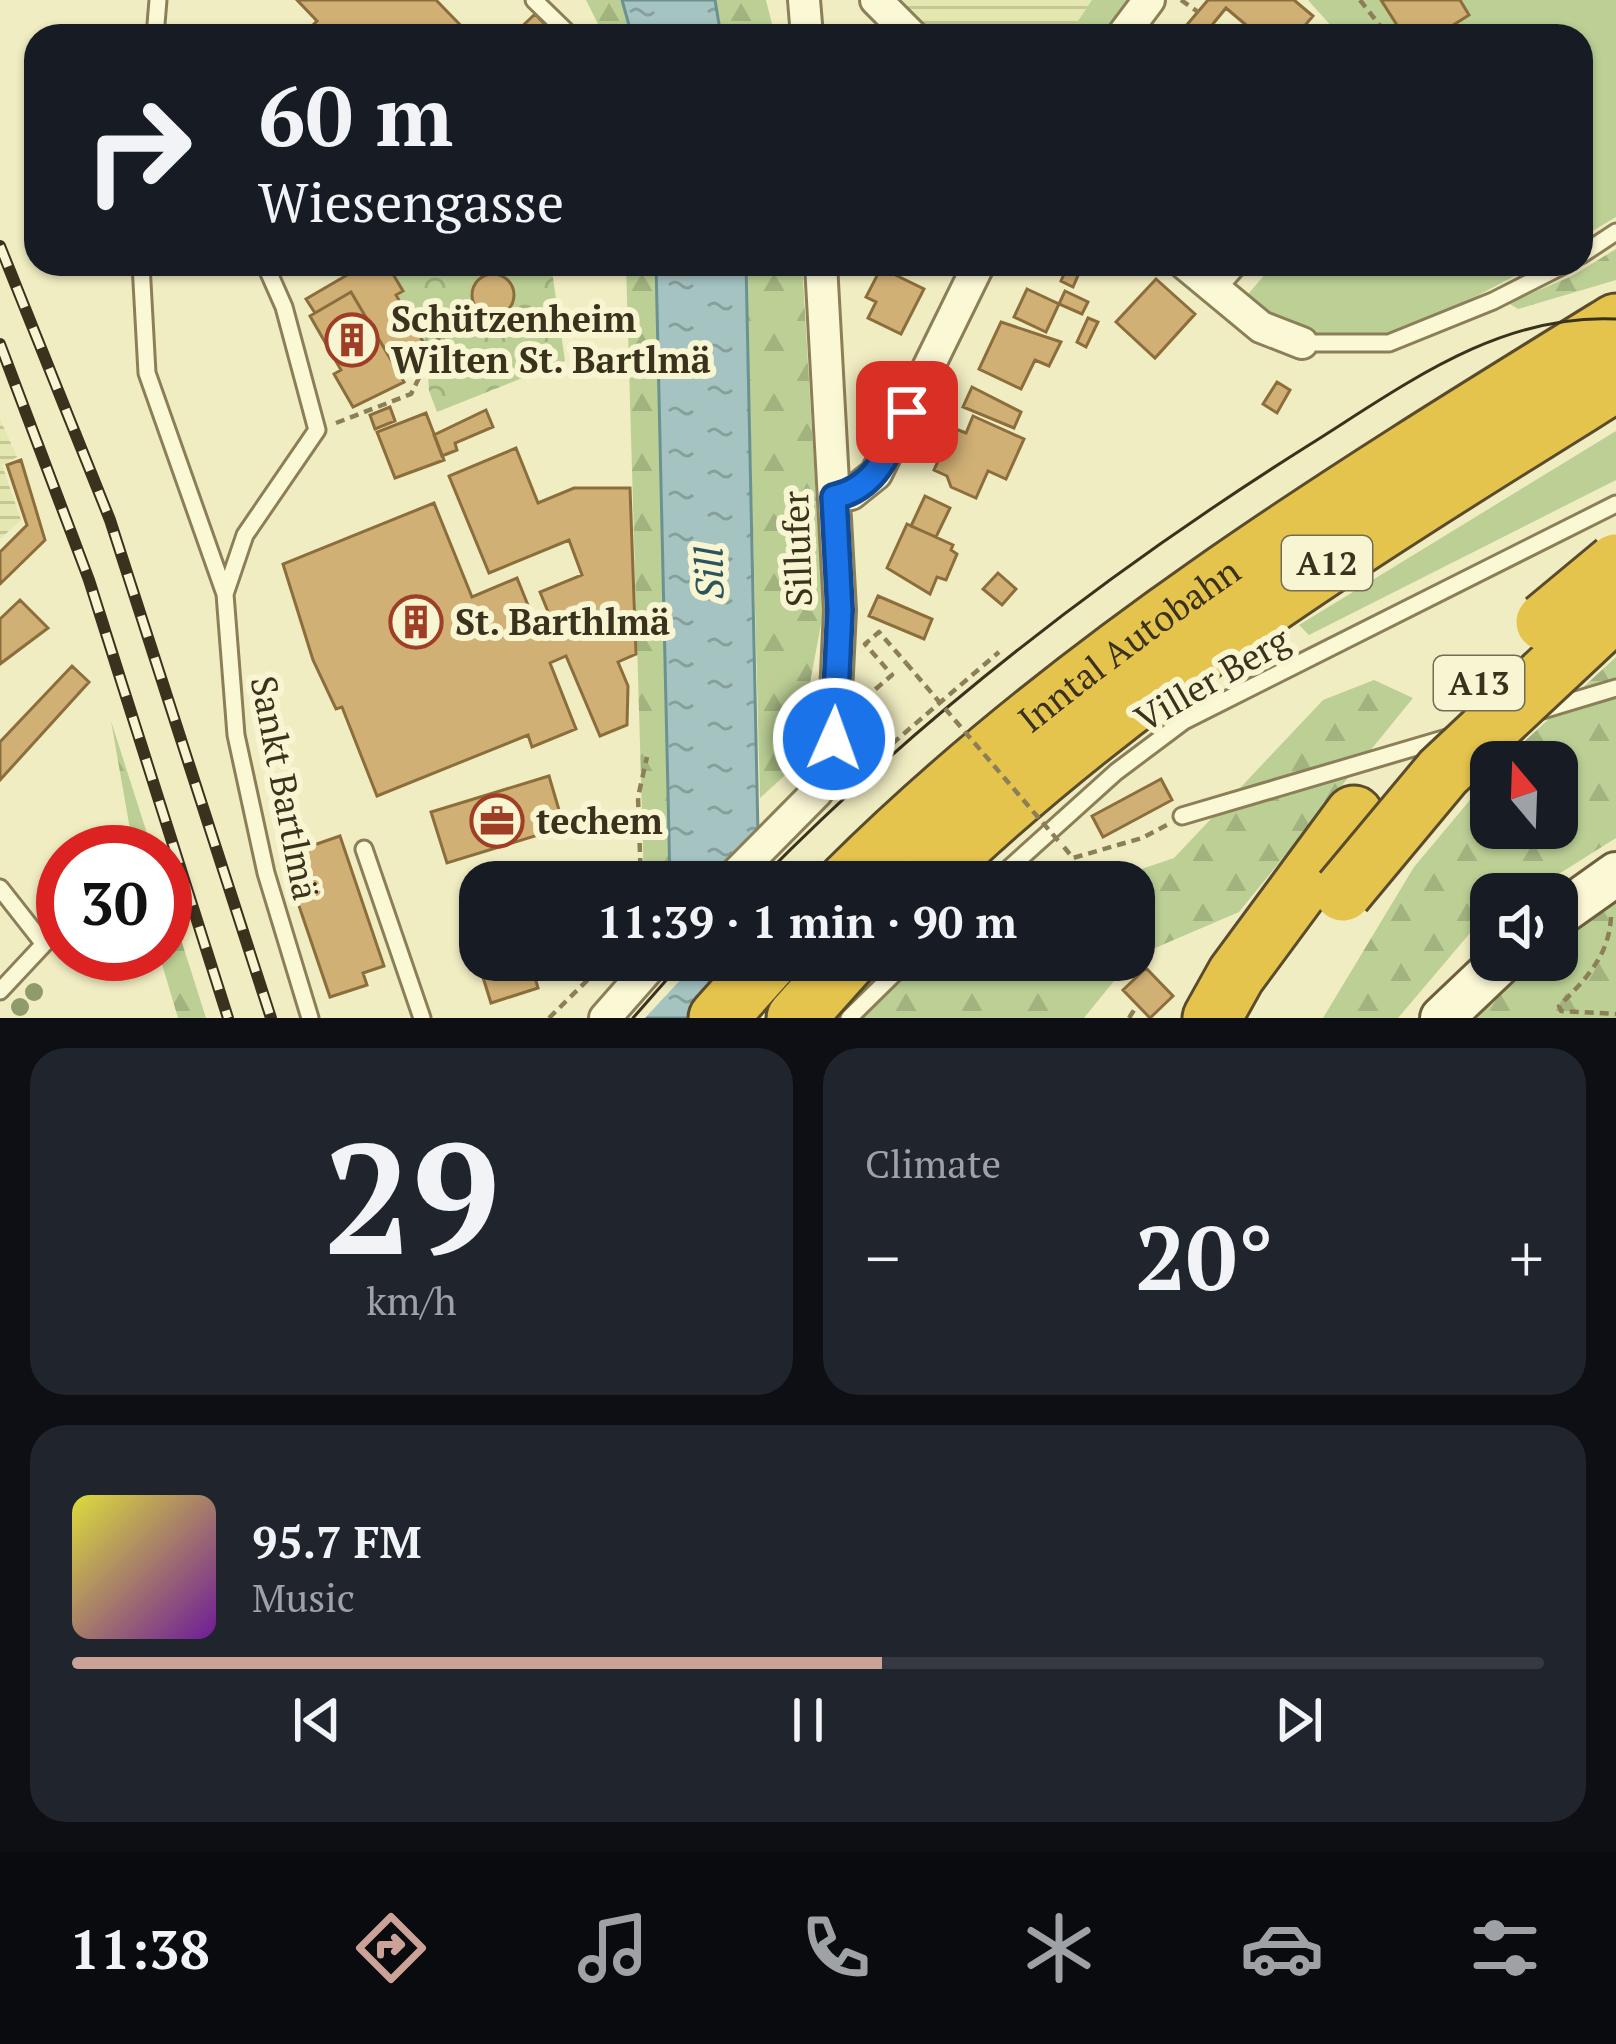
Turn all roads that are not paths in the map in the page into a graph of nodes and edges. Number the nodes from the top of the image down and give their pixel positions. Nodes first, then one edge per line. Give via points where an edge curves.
1 (534, 0) edge
2 (876, 0) edge
3 (559, 24) edge
4 (900, 24) edge
5 (142, 276) edge
6 (273, 276) edge
7 (822, 276) edge
8 (973, 276) edge
9 (1200, 276) edge
10 (1229, 276) edge
11 (1543, 276) edge
12 (1217, 290) junction
13 (1616, 323) edge
14 (1302, 343) joint
15 (1616, 382) edge
16 (834, 497) junction
17 (1616, 504) edge
18 (1616, 563) edge
19 (225, 594) junction
20 (1616, 610) edge
21 (1616, 688) edge
22 (1182, 816) road end
23 (364, 849) dead end
24 (749, 861) edge
25 (871, 861) edge
26 (948, 861) edge
27 (1017, 861) edge
28 (1328, 881) junction
29 (1614, 886) edge
30 (0, 888) edge
31 (1578, 905) edge
32 (36, 934) edge
33 (36, 953) edge
34 (637, 981) edge
35 (751, 981) edge
36 (829, 981) edge
37 (887, 981) edge
38 (1481, 981) edge
39 (0, 992) edge
40 (1234, 1003) edge
41 (1157, 1012) edge
42 (310, 1018) edge
43 (422, 1018) edge
44 (604, 1018) edge
45 (718, 1018) edge
46 (796, 1018) edge
47 (849, 1018) edge
48 (1442, 1018) edge

1 - 3 lane
2 - 4 street
5 - 19 lane via 147,373
6 - 19 lane, Sankt Bartlmä via 317,430 245,536
7 - 16 street, Sillufer
8 - 16 street via 876,475
9 - 12 street
10 - 12 lane
11 - 14 lane via 1389,343
12 - 14 street via 1274,336
13 - 25 highway, Inntal Autobahn / A12 via 1194,593 1045,706
15 - 26 highway, Inntal Autobahn / A12 via 1282,594 1114,716
16 - 24 street, Sillufer via 840,610 833,756 825,781
17 - 27 lane, Viller Berg via 1184,721
18 - 28 highway, A13, bridge via 1462,699
19 - 42 lane, Sankt Bartlmä via 236,735 260,875
20 - 28 highway, A13, bridge
21 - 22 lane
23 - 43 lane
28 - 40 highway, A13
29 - 31 main road
30 - 32 lane
33 - 39 lane
34 - 44 street
35 - 45 highway
36 - 46 highway
37 - 47 lane
38 - 48 main road
40 - 41 highway

